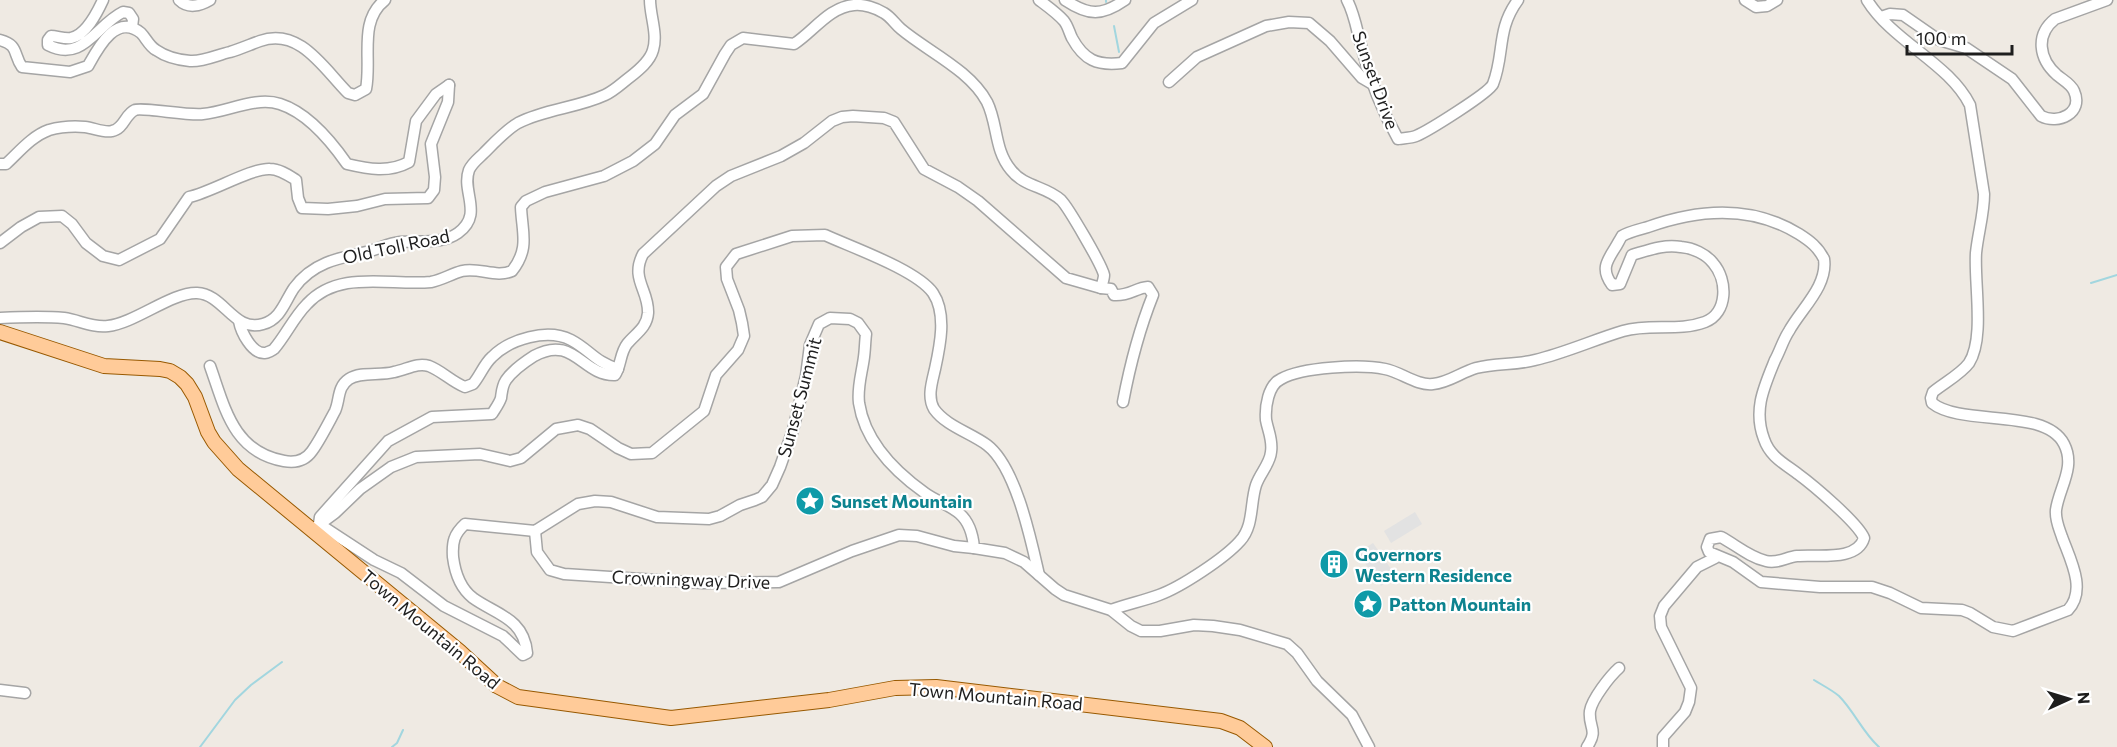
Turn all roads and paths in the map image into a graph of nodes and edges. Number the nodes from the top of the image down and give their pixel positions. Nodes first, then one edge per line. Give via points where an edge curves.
1 (103, 0) edge
2 (179, 0) edge
3 (210, 0) edge
4 (385, 0) edge
5 (650, 0) edge
6 (1038, 0) edge
7 (1065, 0) edge
8 (1125, 0) edge
9 (1192, 0) edge
10 (1347, 0) edge
11 (1518, 0) edge
12 (1745, 0) edge
13 (1777, 0) edge
14 (1867, 0) edge
15 (2107, 0) edge
16 (1881, 17) junction
17 (132, 27) junction
18 (0, 40) edge
19 (1169, 82) dead end
20 (1374, 85) junction
21 (0, 164) edge
22 (0, 243) edge
23 (1101, 288) junction
24 (0, 318) edge
25 (238, 321) junction
26 (0, 332) edge
27 (210, 366) dead end
28 (618, 369) junction
29 (1123, 402) dead end
30 (316, 527) junction
31 (535, 531) junction
32 (974, 548) junction
33 (1717, 556) junction
34 (1039, 575) junction
35 (1111, 610) junction
36 (1618, 668) dead end
37 (0, 690) edge
38 (25, 693) dead end
39 (1265, 747) edge
40 (1369, 747) edge
41 (1587, 747) edge
42 (1663, 747) edge

1 - 17 street via 79,34 51,36 48,45 65,51 77,48 123,12 131,15
2 - 3 street via 192,6
4 - 17 street via 377,6 370,21 369,74 366,89 356,95 348,93 317,57 302,46 283,40 269,39 196,62 178,60 154,50
5 - 25 street, Old Toll Road via 655,37 648,60 606,95 518,123 483,154 468,172 471,213 459,232 448,238 400,242 330,261 304,276 273,320 251,326
6 - 9 street via 1065,22 1083,54 1108,64 1122,63 1154,23
7 - 8 street via 1097,13
10 - 20 street, Sunset Drive
11 - 20 street, Sunset Drive via 1502,34 1492,86 1415,136 1398,139
12 - 13 street via 1756,7
14 - 16 street
15 - 16 street via 2055,19 2043,34 2043,56 2076,98 2070,114 2055,120 2041,116 2012,79 1963,46 1936,38 1903,15
16 - 33 street via 1953,81 1964,93 1974,118 1984,207 1976,253 1978,318 1974,350 1968,364 1933,392 1932,403 1945,410 2025,421 2052,431 2064,442 2068,466 2056,520 2073,570 2076,597 2067,610 2004,631 1962,610 1921,608 1872,587 1761,582
17 - 18 street via 112,31 88,66 70,72 22,67 15,49
19 - 20 street via 1197,57 1266,26 1289,22 1309,23 1362,78
21 - 22 street via 6,164 33,138 47,131 85,127 111,132 137,109 183,115 278,103 295,112 334,146 347,164 379,170 398,168 409,162 416,121 436,94 449,85 448,102 432,144 435,177 434,190 428,198 385,199 328,209 302,208 296,180 270,169 189,196 160,239 119,260 103,256 86,243 62,216 39,217
23 - 25 street via 1104,277 1099,262 1062,200 1022,182 1005,162 987,103 978,91 886,14 853,5 827,16 794,44 743,38 731,45 704,94 675,115 655,144 633,161 604,176 526,201 521,207 524,250 512,271 462,271 431,282 347,282 331,287 307,304 274,349 266,353 251,345
23 - 28 street via 1066,278 978,201 924,169 894,122 884,118 842,117 781,156 716,186 643,254 638,277 648,313 643,329 624,350
23 - 29 street via 1123,295 1148,287 1153,295 1137,339
24 - 25 street via 66,318 106,327 194,293 214,299
26 - 30 main road, Town Mountain Road via 104,366 160,369 180,377 195,397 208,432 221,452
27 - 28 street via 224,406 245,442 259,454 289,461 302,461 311,452 335,411 342,385 351,377 428,366 465,387 473,384 489,359 501,349 539,336 569,339 603,365
28 - 30 street via 615,375 606,375 562,349 541,353 513,371 503,383 492,414 432,417 388,441 320,517
30 - 31 street via 401,573 444,606 503,636 523,655 527,652 524,638 510,620 473,598 462,586 455,573 452,543 465,524
30 - 34 street via 391,467 416,457 480,454 510,461 521,458 556,429 578,425 631,454 652,453 704,411 716,375 738,350 744,336 726,267 736,254 792,236 817,234 907,272 933,293 938,305 940,337 931,402 948,421 988,446 1002,461 1029,529
30 - 39 main road, Town Mountain Road via 497,686 518,697 671,718 829,700 895,688 936,687 1221,721 1240,728
31 - 32 street, Crowningway Drive via 537,552 550,570 704,583 779,582 899,535
31 - 32 street, Sunset Summit via 578,504 595,501 612,502 657,518 709,519 762,497 772,485 793,430 814,334 819,324 840,318 858,323 866,334 859,402 863,421 878,450 925,493 960,514
32 - 34 street via 1005,553
33 - 35 street via 1707,547 1710,539 1717,537 1769,562 1846,553 1861,546 1864,538 1856,526 1770,452 1759,417 1761,392 1789,331 1823,276 1824,259 1813,243 1782,223 1750,215 1707,213 1668,220 1623,236 1605,263 1612,285 1620,284 1632,255 1664,246 1697,251 1715,265 1723,282 1720,309 1708,321 1676,329 1625,331 1533,361 1474,368 1432,385 1386,369 1357,366 1282,377 1270,393 1266,413 1271,456 1257,483 1248,528 1241,540 1173,589
33 - 42 street via 1697,567 1660,616 1661,627 1691,688 1685,712 1663,738
34 - 35 street via 1064,595
35 - 40 street via 1141,630 1203,625 1240,630 1287,644 1317,681 1352,714
36 - 41 street via 1592,704 1593,732
37 - 38 street

